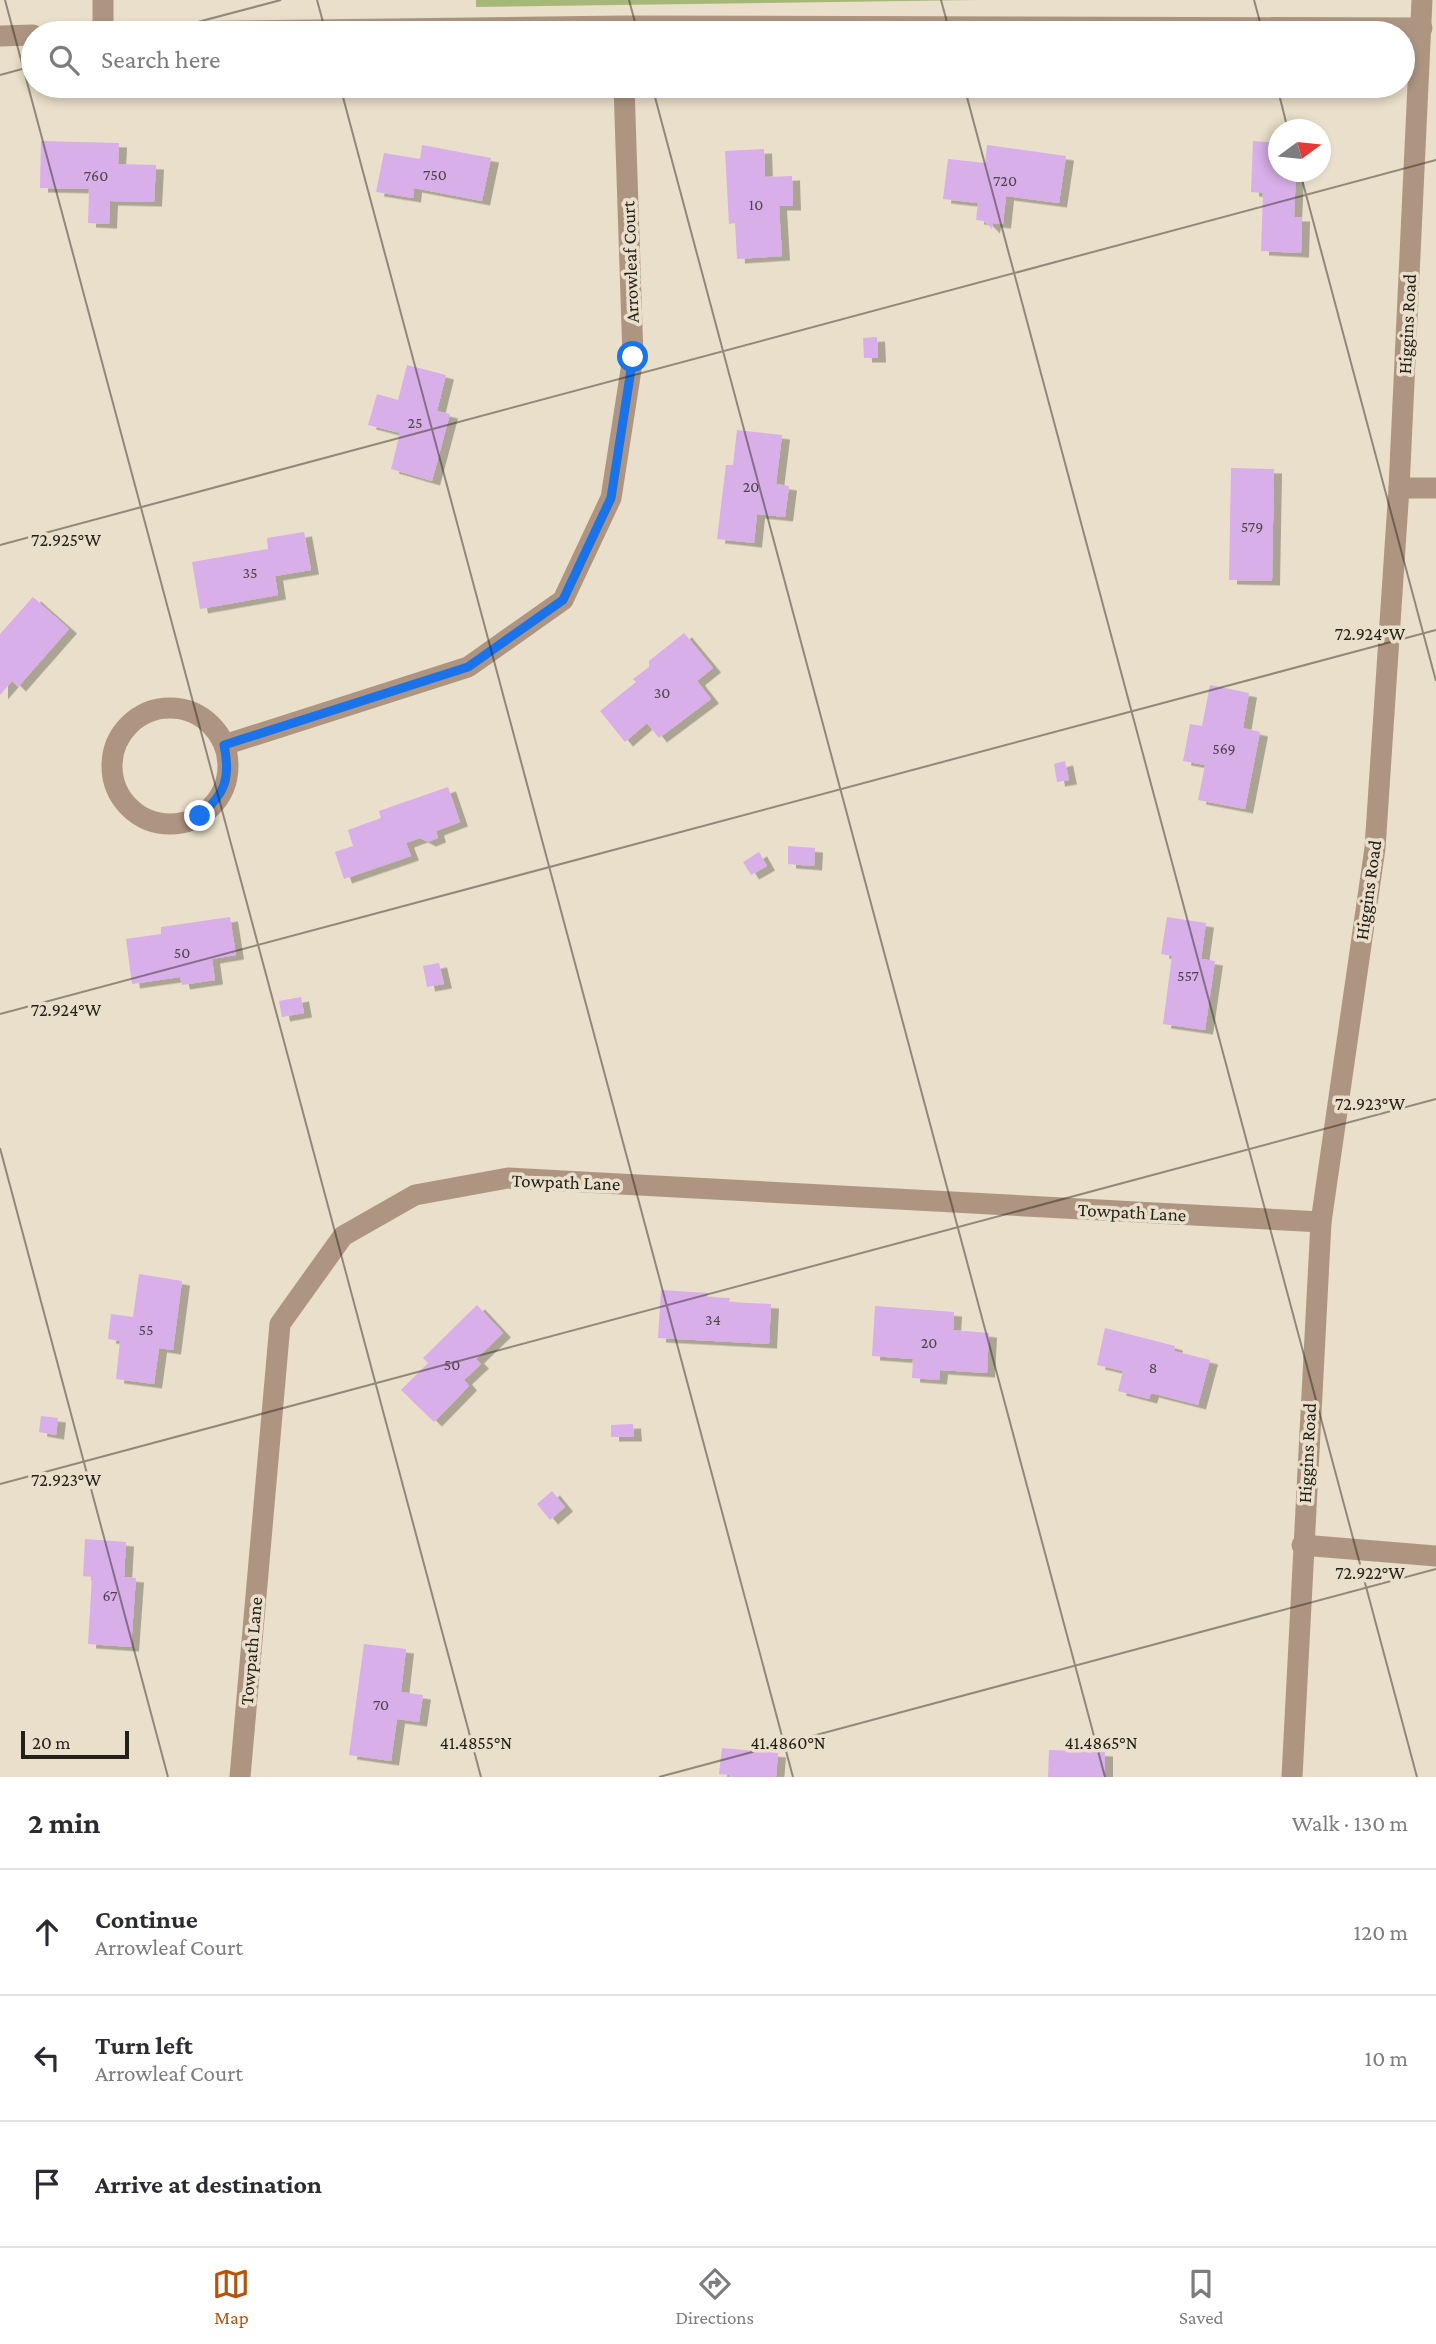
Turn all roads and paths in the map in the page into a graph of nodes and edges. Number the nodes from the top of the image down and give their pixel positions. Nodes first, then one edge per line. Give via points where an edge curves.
1 (103, 0) edge
2 (1422, 0) edge
3 (103, 21) edge
4 (1415, 28) edge
5 (1422, 28) junction
6 (21, 35) edge
7 (0, 36) edge
8 (624, 98) edge
9 (1399, 488) junction
10 (1436, 488) edge
11 (224, 745) junction
12 (1321, 1222) junction
13 (1302, 1545) junction
14 (1436, 1556) edge
15 (240, 1777) edge
16 (1292, 1777) edge

1 - 3 street
2 - 5 street, Higgins Road
4 - 5 street
5 - 9 street, Higgins Road
6 - 7 street
8 - 11 street, Arrowleaf Court via 633,357 611,498 563,600 468,667
9 - 10 street
9 - 12 street, Higgins Road via 1375,848
11 - 11 street via 215,729 185,709 148,711 132,721 116,744 112,771 116,789 142,817 181,823 200,816 215,803 225,785
12 - 13 street, Higgins Road
12 - 15 street, Towpath Lane via 508,1178 415,1195 343,1236 280,1324
13 - 14 street
13 - 16 street, Higgins Road

